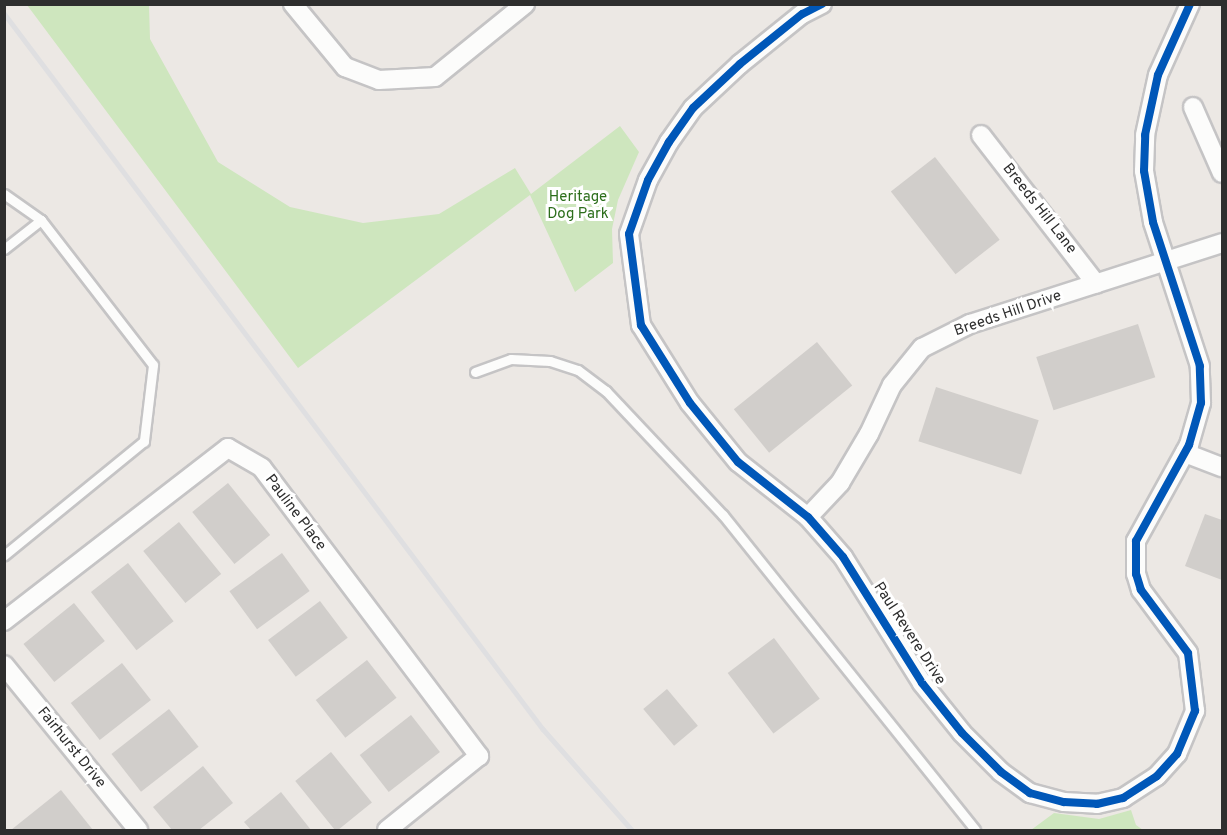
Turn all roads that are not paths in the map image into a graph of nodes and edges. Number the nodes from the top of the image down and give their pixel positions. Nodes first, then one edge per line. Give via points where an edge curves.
1 (293, 4) edge
2 (525, 4) edge
3 (822, 4) edge
4 (1190, 4) edge
5 (1193, 107) dead end
6 (981, 135) dead end
7 (1222, 173) edge
8 (4, 194) edge
9 (41, 220) junction
10 (1222, 243) edge
11 (4, 249) edge
12 (1167, 261) junction
13 (1096, 284) junction
14 (475, 372) dead end
15 (1185, 453) junction
16 (1222, 467) edge
17 (808, 517) junction
18 (4, 555) edge
19 (4, 621) edge
20 (4, 665) edge
21 (138, 831) edge
22 (387, 831) edge
23 (975, 831) edge

1 - 2 street via 345,66 379,80 435,77
3 - 17 street, Paul Revere Drive via 802,14 693,108 648,180 629,234 641,325 667,371 738,462
4 - 12 street, Paul Revere Drive via 1158,75 1144,135 1144,171 1153,222
5 - 7 street
6 - 13 street, Breeds Hill Lane
8 - 9 lane
9 - 11 lane
9 - 18 lane via 153,365 144,441
10 - 12 street, Breeds Hill Drive
12 - 13 street, Breeds Hill Drive
12 - 15 street, Paul Revere Drive via 1200,366 1201,403
13 - 17 street, Breeds Hill Drive via 970,324 922,348 892,385 840,483
14 - 23 lane via 511,359 550,361 578,370 606,391 730,524
15 - 16 street
15 - 17 street, Paul Revere Drive via 1136,541 1136,574 1141,590 1188,653 1195,711 1177,754 1157,776 1123,798 1097,804 1064,802 1030,793 1001,772 921,683 843,557
19 - 22 street, Pauline Place via 228,448 262,468 479,756
20 - 21 street, Fairhurst Drive

